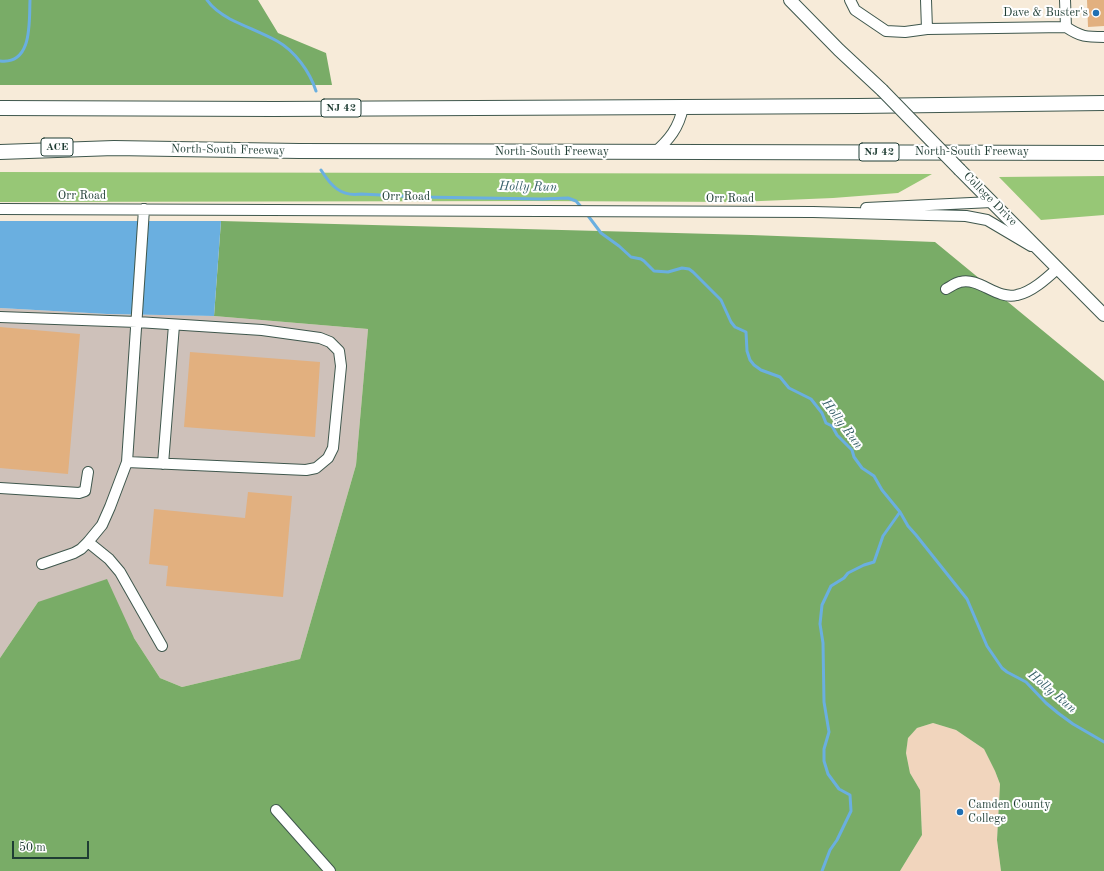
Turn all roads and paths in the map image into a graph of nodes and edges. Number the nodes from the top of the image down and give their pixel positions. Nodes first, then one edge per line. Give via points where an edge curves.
1 (790, 0) edge
2 (850, 0) edge
3 (926, 0) edge
4 (1065, 0) edge
5 (1066, 27) junction
6 (927, 29) junction
7 (1104, 37) edge
8 (1104, 103) edge
9 (683, 107) junction
10 (0, 108) edge
11 (0, 145) edge
12 (114, 148) junction
13 (0, 152) edge
14 (654, 153) junction
15 (1104, 153) edge
16 (992, 202) junction
17 (144, 208) junction
18 (0, 209) edge
19 (813, 212) junction
20 (1043, 253) junction
21 (1058, 268) junction
22 (946, 289) dead end
23 (1104, 315) edge
24 (0, 317) edge
25 (137, 322) junction
26 (174, 325) junction
27 (126, 462) junction
28 (163, 464) junction
29 (88, 472) dead end
30 (0, 488) edge
31 (88, 542) junction
32 (42, 564) dead end
33 (162, 646) dead end
34 (276, 810) dead end
35 (330, 871) edge

1 - 16 main road, College Drive, bridge
2 - 6 street via 856,10 886,31
3 - 6 street
4 - 5 street
5 - 6 street
5 - 7 street via 1086,37
8 - 9 highway, NJ 42
9 - 10 highway, NJ 42
9 - 14 street via 671,137
11 - 12 highway, ACE
12 - 13 highway, North-South Freeway / NJ 42
12 - 14 highway, North-South Freeway / NJ 42
14 - 15 highway, North-South Freeway / NJ 42
16 - 19 street, Orr Road
16 - 20 main road, College Drive
17 - 18 street, Orr Road
17 - 19 street, Orr Road
17 - 25 street
19 - 20 street, Orr Road via 977,217 999,226
20 - 21 main road, College Drive
21 - 22 street via 1037,286 1016,296 989,290 972,282 960,282
21 - 23 main road, College Drive
24 - 25 street
25 - 26 street
25 - 27 street
26 - 28 street
26 - 28 street via 262,330 320,338 336,347 341,366 333,448 328,458 316,468 306,470
27 - 28 street
27 - 31 street via 102,525
29 - 30 street via 85,491 79,493
31 - 32 street via 74,553
31 - 33 street via 109,558 120,572
34 - 35 street

